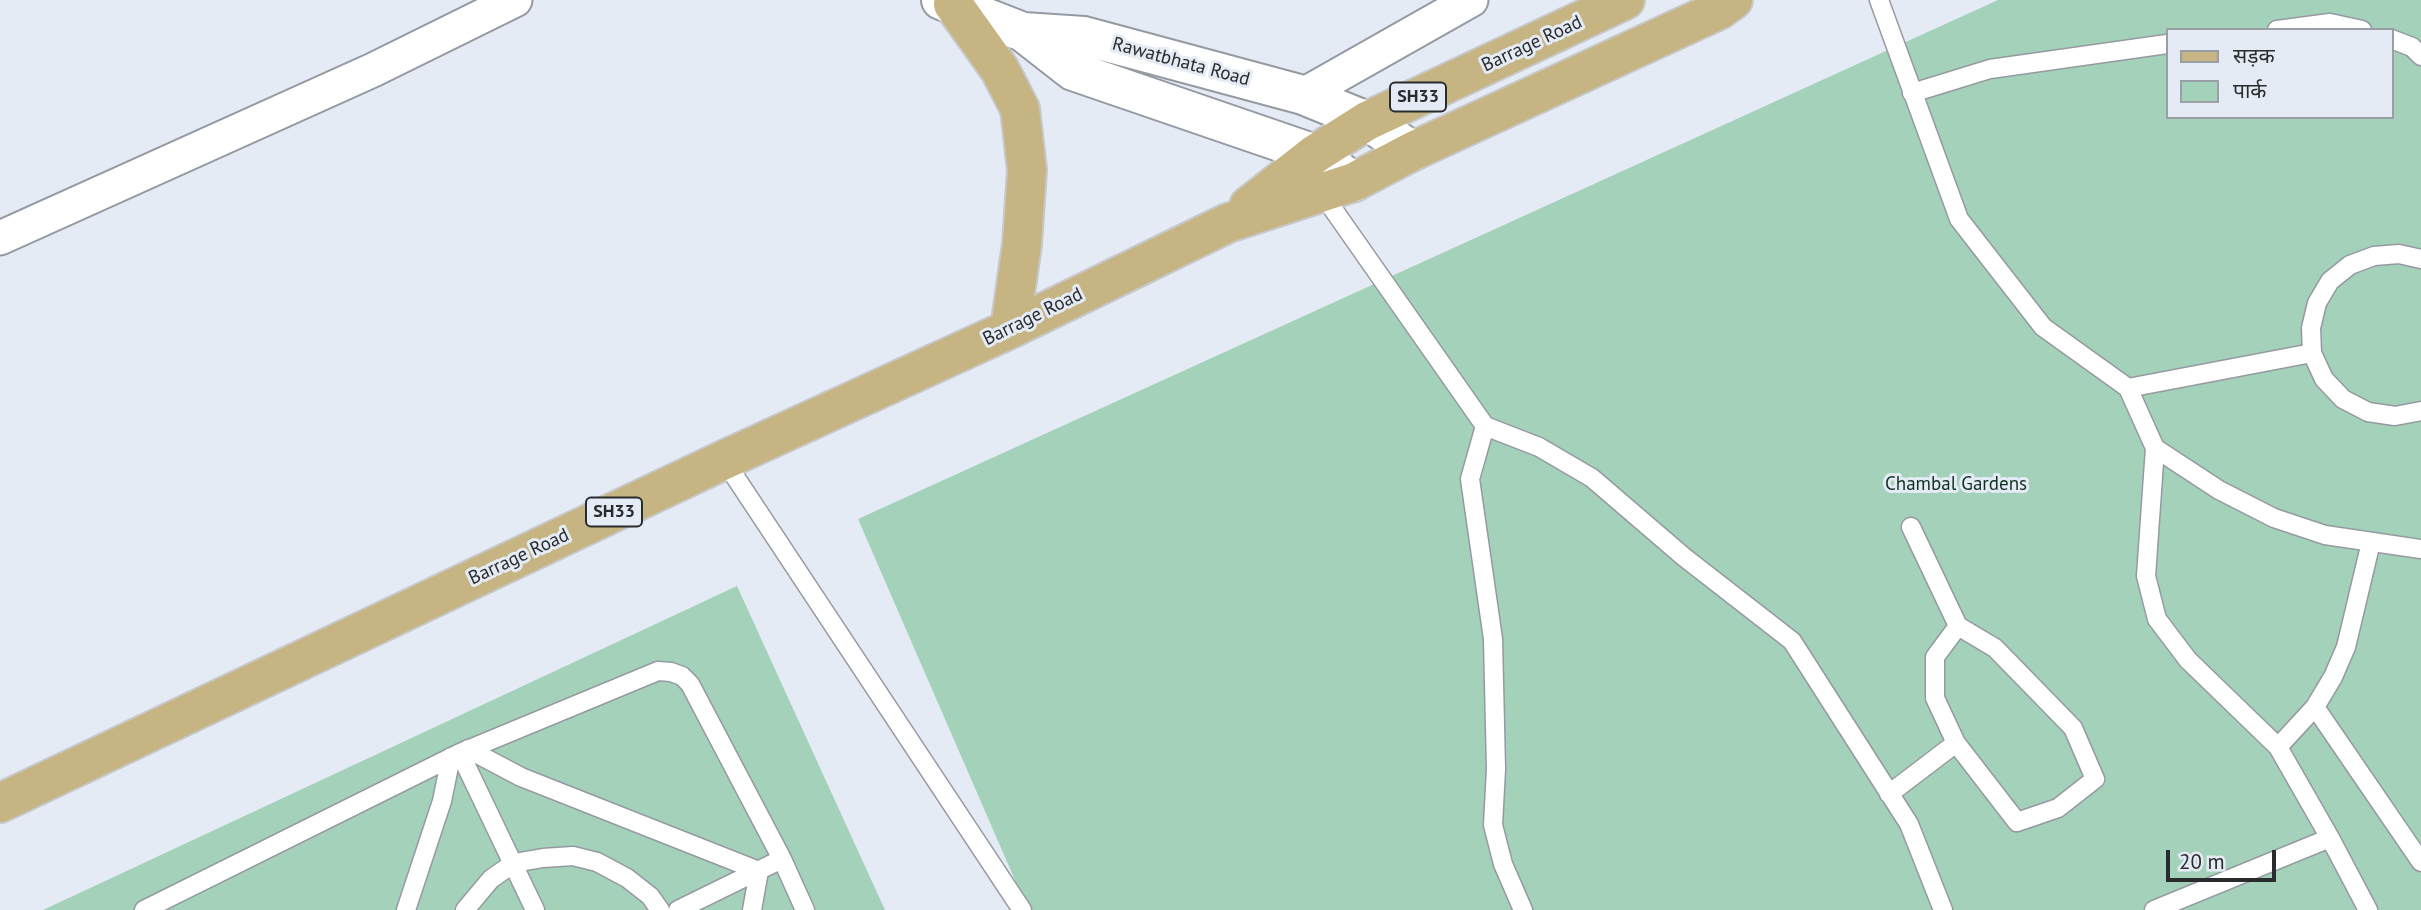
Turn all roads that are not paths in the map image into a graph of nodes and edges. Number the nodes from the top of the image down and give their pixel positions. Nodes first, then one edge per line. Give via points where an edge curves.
1 (515, 0) edge
2 (1471, 0) edge
3 (1625, 0) edge
4 (1733, 0) edge
5 (1879, 0) edge
6 (947, 2) edge
7 (2292, 28) edge
8 (2353, 28) edge
9 (1023, 32) junction
10 (2393, 40) edge
11 (2166, 44) edge
12 (2421, 56) edge
13 (1912, 93) junction
14 (1303, 95) junction
15 (1367, 121) junction
16 (1413, 151) junction
17 (1315, 154) junction
18 (1338, 187) junction
19 (1228, 223) junction
20 (0, 238) edge
21 (2421, 260) edge
22 (1010, 329) junction
23 (2312, 353) junction
24 (2128, 388) junction
25 (2421, 411) edge
26 (1485, 426) junction
27 (2155, 448) junction
28 (724, 460) junction
29 (1911, 527) dead end
30 (2371, 542) junction
31 (2421, 549) edge
32 (1958, 626) junction
33 (2315, 707) junction
34 (1956, 743) junction
35 (2278, 747) junction
36 (460, 753) junction
37 (1889, 794) junction
38 (0, 803) edge
39 (2330, 838) junction
40 (782, 859) junction
41 (2421, 862) edge
42 (514, 863) junction
43 (759, 871) junction
44 (163, 906) edge
45 (144, 910) edge
46 (406, 910) edge
47 (465, 910) edge
48 (535, 910) edge
49 (660, 910) edge
50 (678, 910) edge
51 (752, 910) edge
52 (805, 910) edge
53 (1022, 910) edge
54 (1523, 910) edge
55 (1943, 910) edge
56 (2154, 910) edge
57 (2368, 910) edge

1 - 20 street via 373,70
2 - 14 street
3 - 15 main road, Barrage Road / SH33
4 - 16 main road, SH33
5 - 13 lane
6 - 9 main road, Rawatbhata Road
6 - 22 main road via 1000,70 1020,109 1027,170
7 - 8 lane via 2330,23
9 - 14 main road, Rawatbhata Road via 1084,36
9 - 17 main road via 1073,71
10 - 12 lane
11 - 13 lane via 1990,69
13 - 24 lane via 1959,219 2043,327
14 - 15 main road, Rawatbhata Road
15 - 16 main road, Rawatbhata Road
15 - 17 main road, Barrage Road / SH33
16 - 18 main road, Barrage Road / SH33
17 - 18 main road
17 - 19 main road, Barrage Road / SH33
18 - 19 main road, Barrage Road / SH33
18 - 26 lane
19 - 22 main road, Barrage Road / SH33
21 - 23 lane via 2399,254 2374,256 2350,265 2330,281 2317,303
22 - 28 main road, Barrage Road / SH33
23 - 24 lane
23 - 25 lane via 2324,379 2343,399 2368,412 2395,415
24 - 27 lane
26 - 37 lane via 1539,447 1592,478 1792,642
26 - 54 lane via 1470,479 1493,639 1493,825 1503,864
27 - 30 lane via 2219,490 2274,518 2325,535
27 - 35 lane via 2146,576 2157,619 2188,660
28 - 38 main road, Barrage Road / SH33
28 - 53 lane
29 - 32 lane
30 - 31 lane
30 - 33 lane via 2346,647
32 - 34 lane via 1935,657 1935,698
32 - 34 lane via 1995,648 2073,728 2095,779 2058,808 2017,822
33 - 35 lane
33 - 41 lane
34 - 37 lane
35 - 39 lane
36 - 40 lane via 657,671 671,672 690,684
36 - 42 lane
36 - 43 lane
36 - 44 lane
36 - 46 lane
37 - 55 lane via 1909,824
39 - 56 lane
39 - 57 lane
40 - 43 lane
40 - 52 lane
42 - 47 lane via 491,879
42 - 48 lane
42 - 49 lane via 573,856 597,862 627,878
43 - 50 lane
43 - 51 lane
44 - 45 lane

